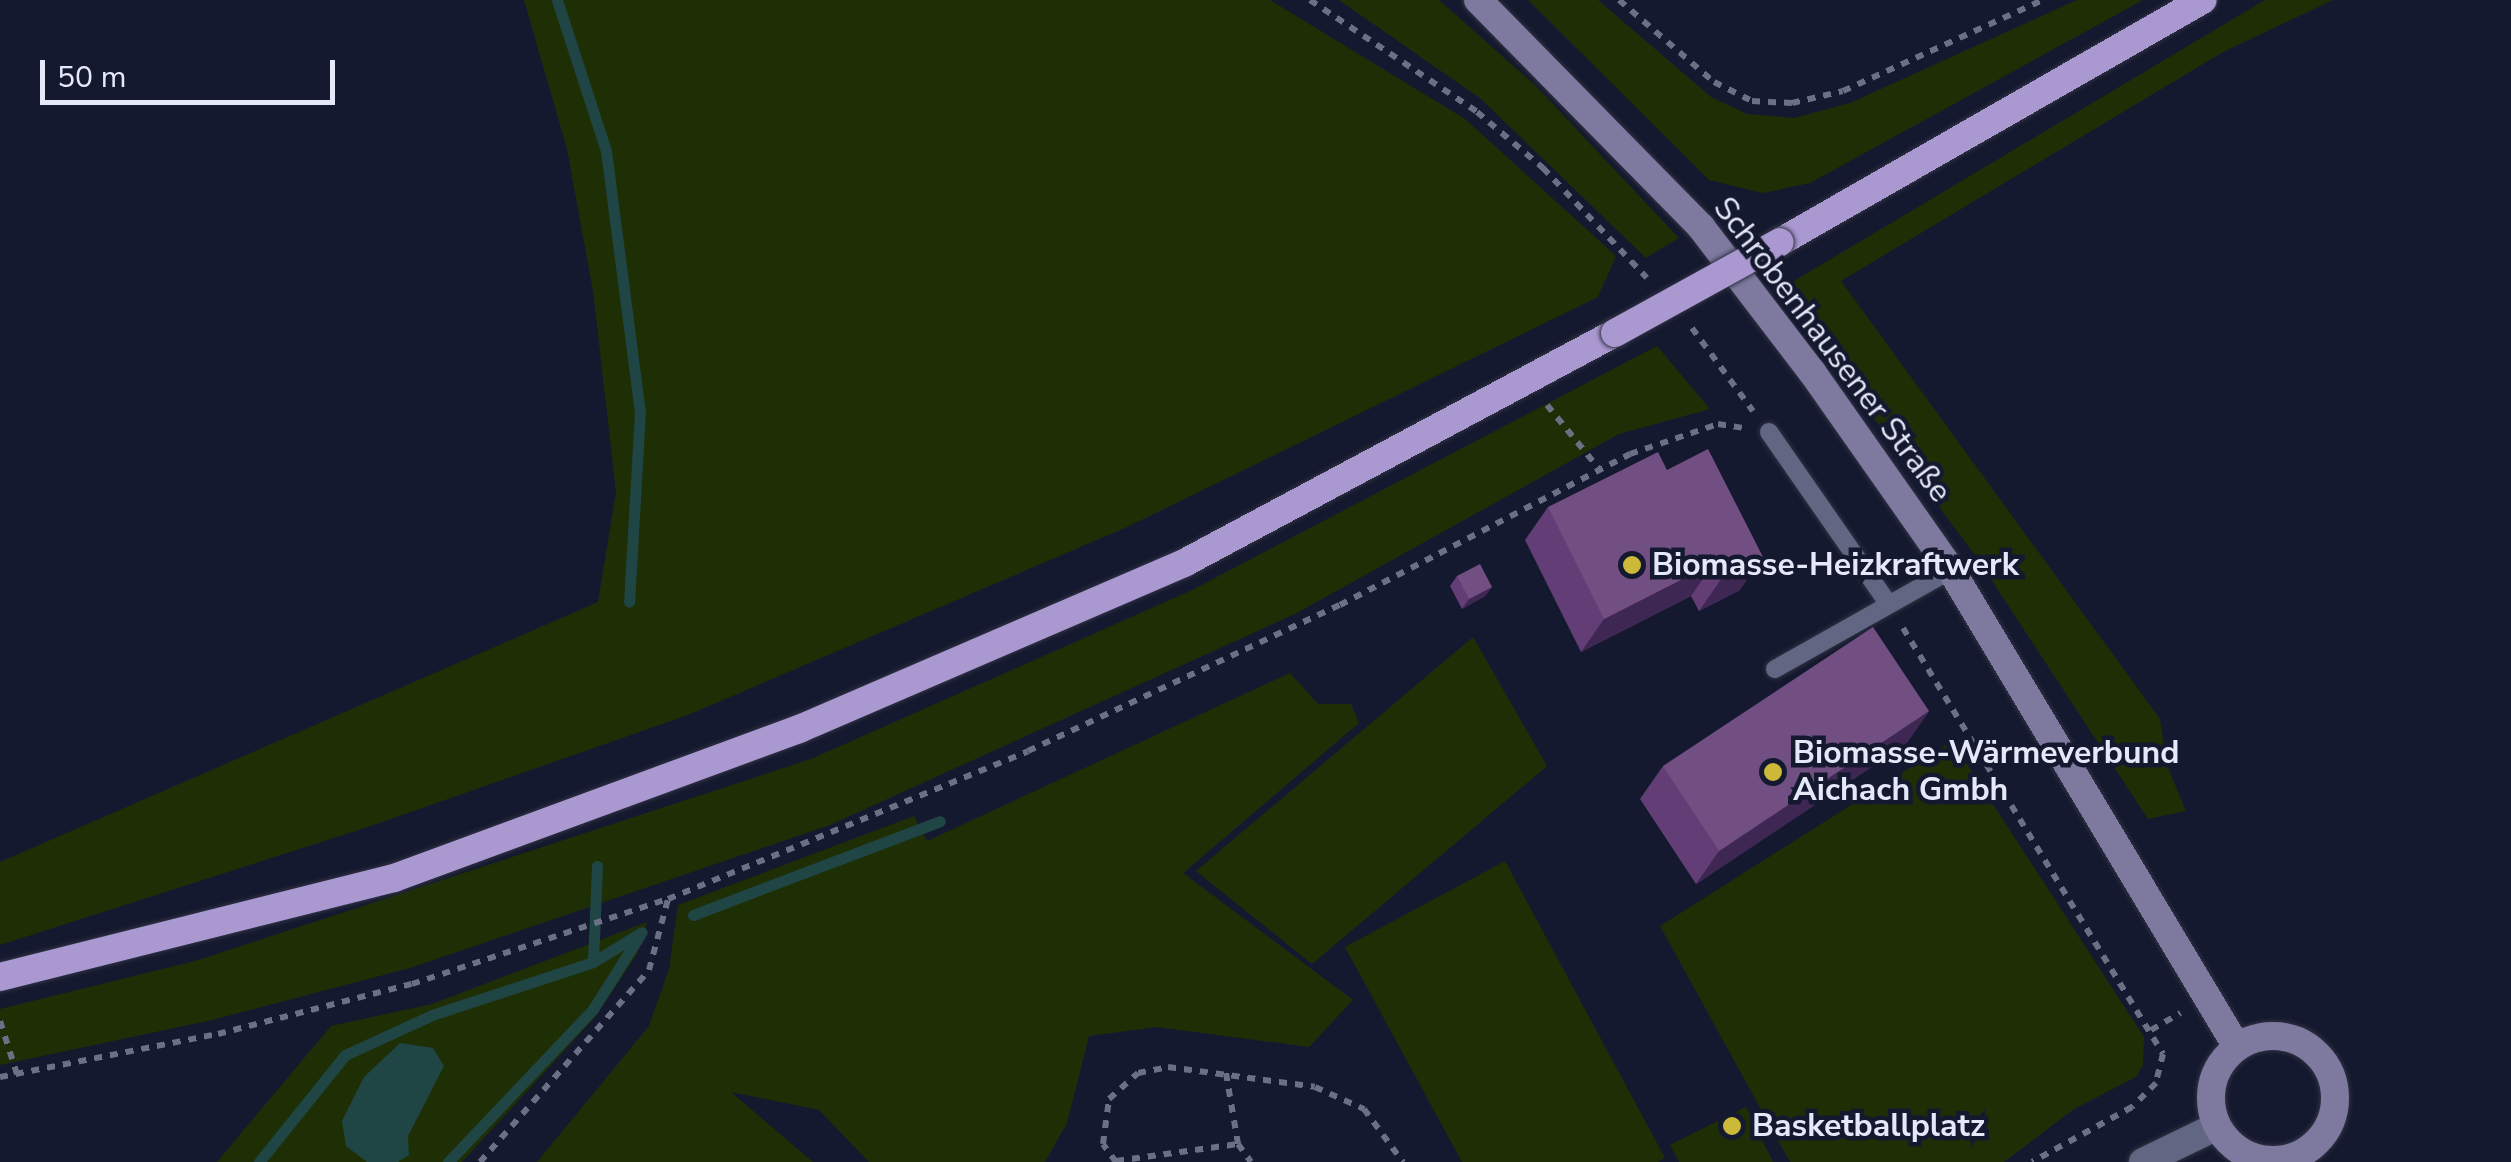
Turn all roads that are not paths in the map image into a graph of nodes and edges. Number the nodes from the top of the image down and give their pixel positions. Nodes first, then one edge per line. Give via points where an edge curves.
1 (1478, 0) edge
2 (2202, 0) edge
3 (1768, 432) road end
4 (1951, 570) junction
5 (1888, 604) junction
6 (1775, 669) dead end
7 (0, 977) edge
8 (2237, 1047) junction
9 (2217, 1126) junction
10 (2312, 1156) edge
11 (2144, 1162) edge

1 - 4 main road, Schrobenhausener Straße via 1701,227
2 - 7 highway, bridge via 1780,242 1186,562 799,729 394,878
3 - 5 lane
4 - 5 lane
4 - 8 main road, Schrobenhausener Straße
5 - 6 lane
8 - 9 main road via 2213,1082
8 - 10 main road via 2280,1036 2322,1060 2334,1114
9 - 10 main road via 2236,1149 2255,1158
9 - 11 street

